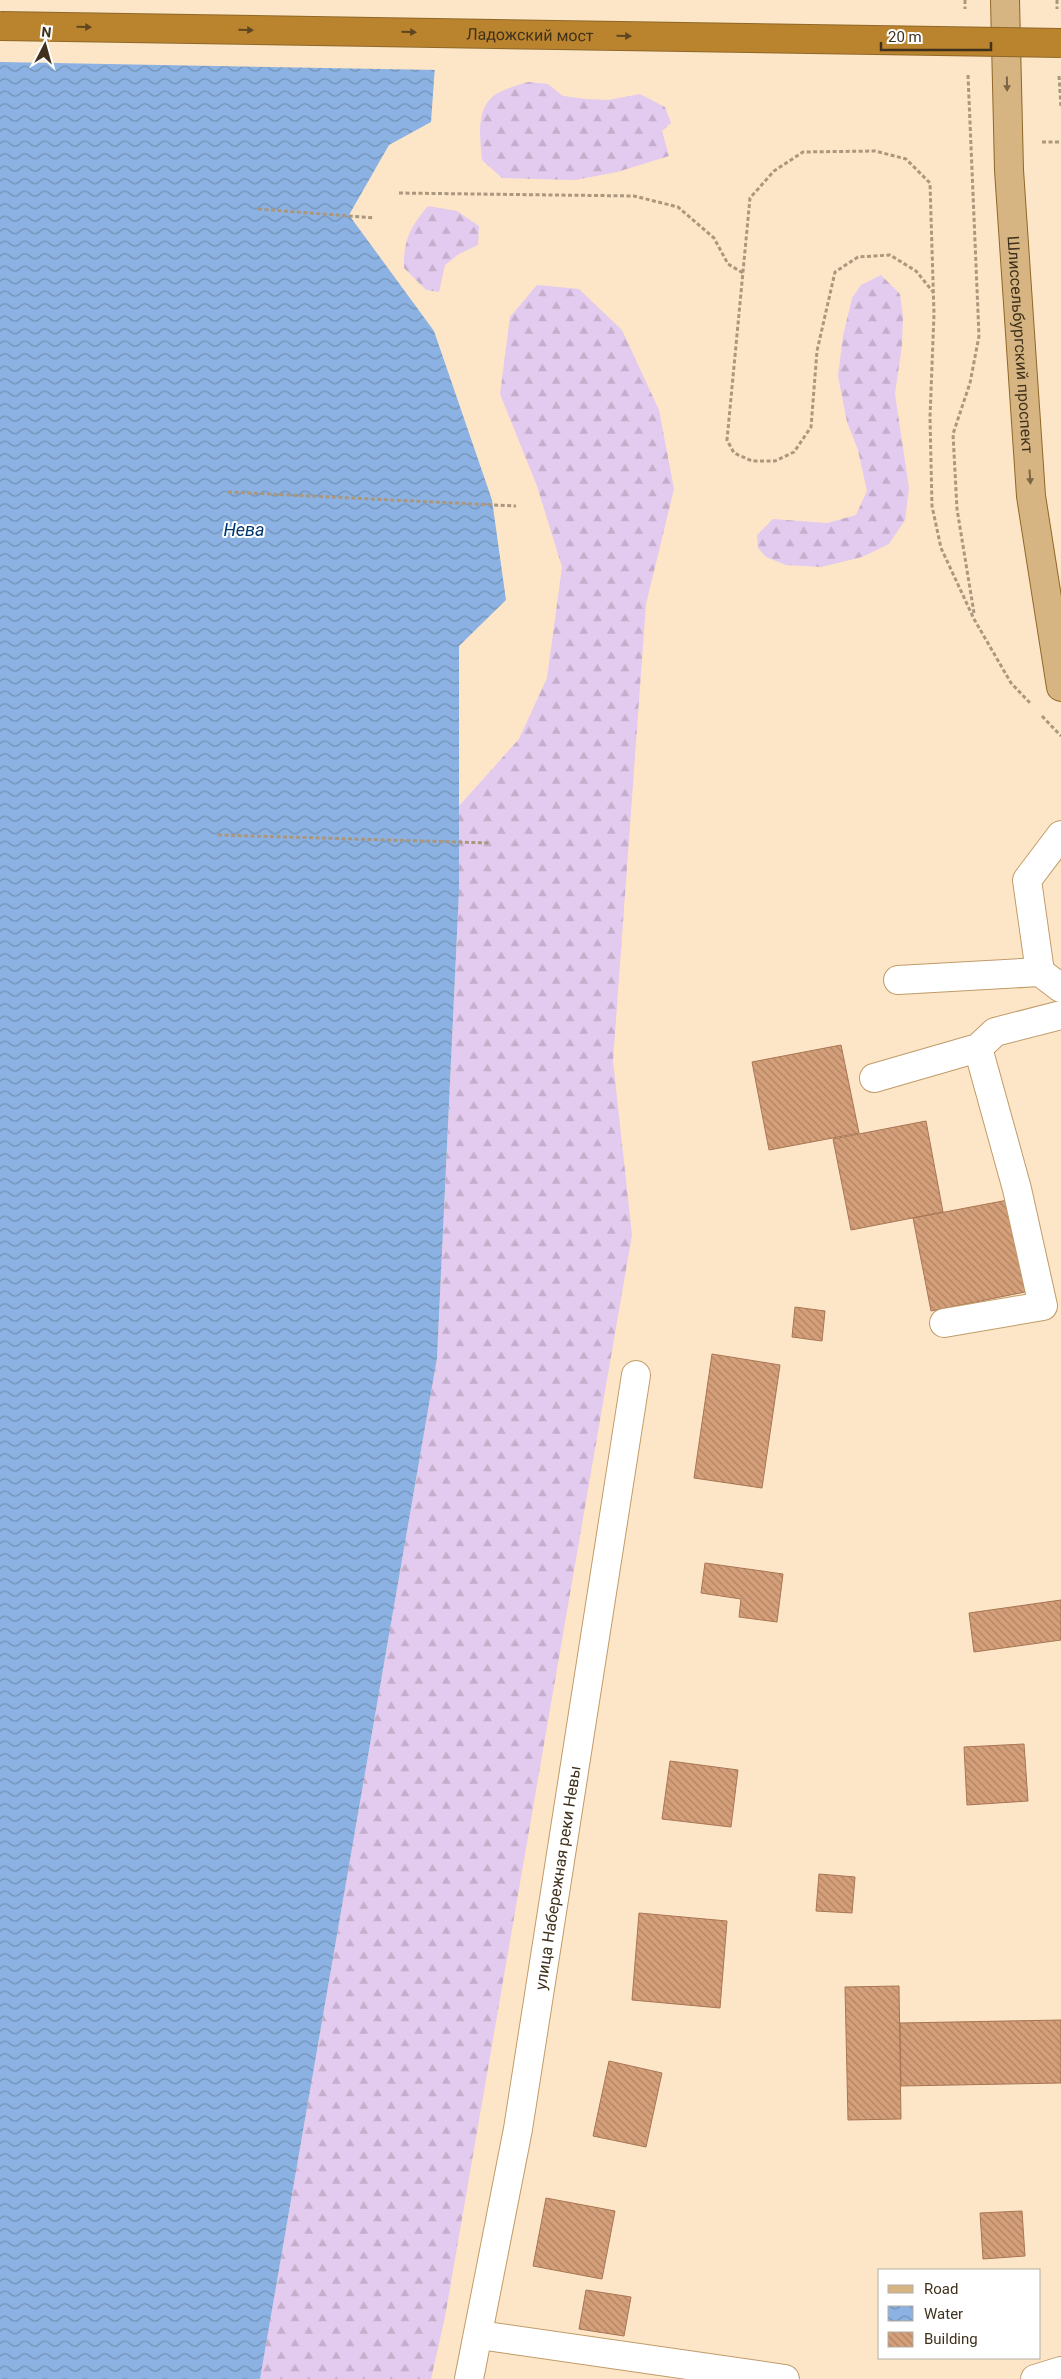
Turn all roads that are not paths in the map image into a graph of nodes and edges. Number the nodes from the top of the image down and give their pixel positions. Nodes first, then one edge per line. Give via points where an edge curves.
1 (1005, 0) edge
2 (0, 26) edge
3 (1061, 43) edge
4 (1061, 688) edge
5 (1061, 835) edge
6 (1040, 972) junction
7 (898, 980) dead end
8 (1061, 988) edge
9 (1061, 1015) edge
10 (978, 1048) junction
11 (874, 1078) dead end
12 (944, 1323) dead end
13 (636, 1375) dead end
14 (479, 2335) junction
15 (1061, 2371) edge
16 (469, 2379) edge
17 (786, 2379) edge
18 (1035, 2379) edge

1 -> 4 main road, Шлиссельбургский проспект via 1009,170 1031,496
2 -> 3 highway, Ладожский мост, bridge
5 - 6 street via 1027,880
6 - 7 street
6 - 8 street
9 - 10 street via 995,1032
10 - 11 street
10 - 12 street via 1017,1189 1043,1306
13 - 14 street, улица Набережная реки Невы via 518,2130
14 - 16 street, улица Набережная реки Невы
14 - 17 street
15 - 18 street

